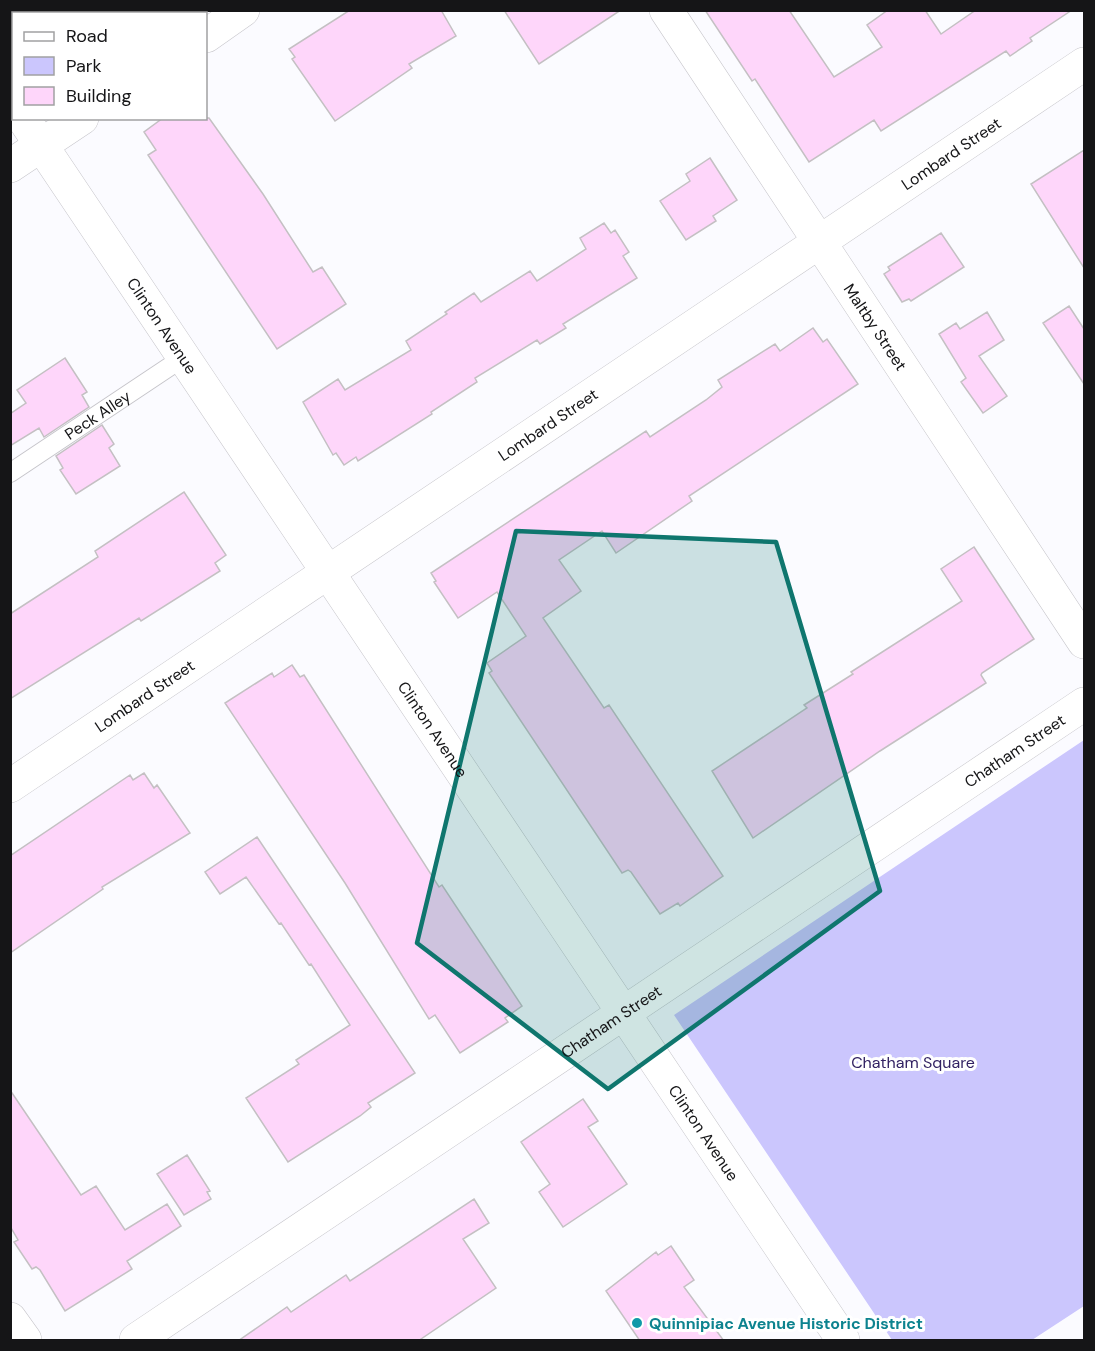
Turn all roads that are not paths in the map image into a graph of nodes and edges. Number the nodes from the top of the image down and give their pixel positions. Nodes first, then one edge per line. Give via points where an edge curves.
1 (243, 10) edge
2 (676, 14) edge
3 (207, 35) edge
4 (1084, 64) edge
5 (24, 120) edge
6 (79, 120) edge
7 (41, 146) junction
8 (10, 166) edge
9 (818, 243) junction
10 (184, 357) junction
11 (10, 473) edge
12 (329, 573) junction
13 (1084, 642) edge
14 (1084, 704) edge
15 (10, 786) edge
16 (625, 1012) junction
17 (10, 1319) edge
18 (25, 1341) edge
19 (136, 1341) edge
20 (843, 1341) edge

1 - 3 street
2 - 9 street, Maltby Street
4 - 9 street, Lombard Street
5 - 7 street, Clinton Avenue
6 - 7 street
7 - 8 street
7 - 10 street, Clinton Avenue
9 - 12 street, Lombard Street
9 - 13 street, Maltby Street
10 - 11 lane, Peck Alley
10 - 12 street, Clinton Avenue
12 - 15 street, Lombard Street
12 - 16 street, Clinton Avenue
14 - 16 street, Chatham Street
16 - 19 street, Chatham Street
16 - 20 street, Clinton Avenue
17 - 18 street

